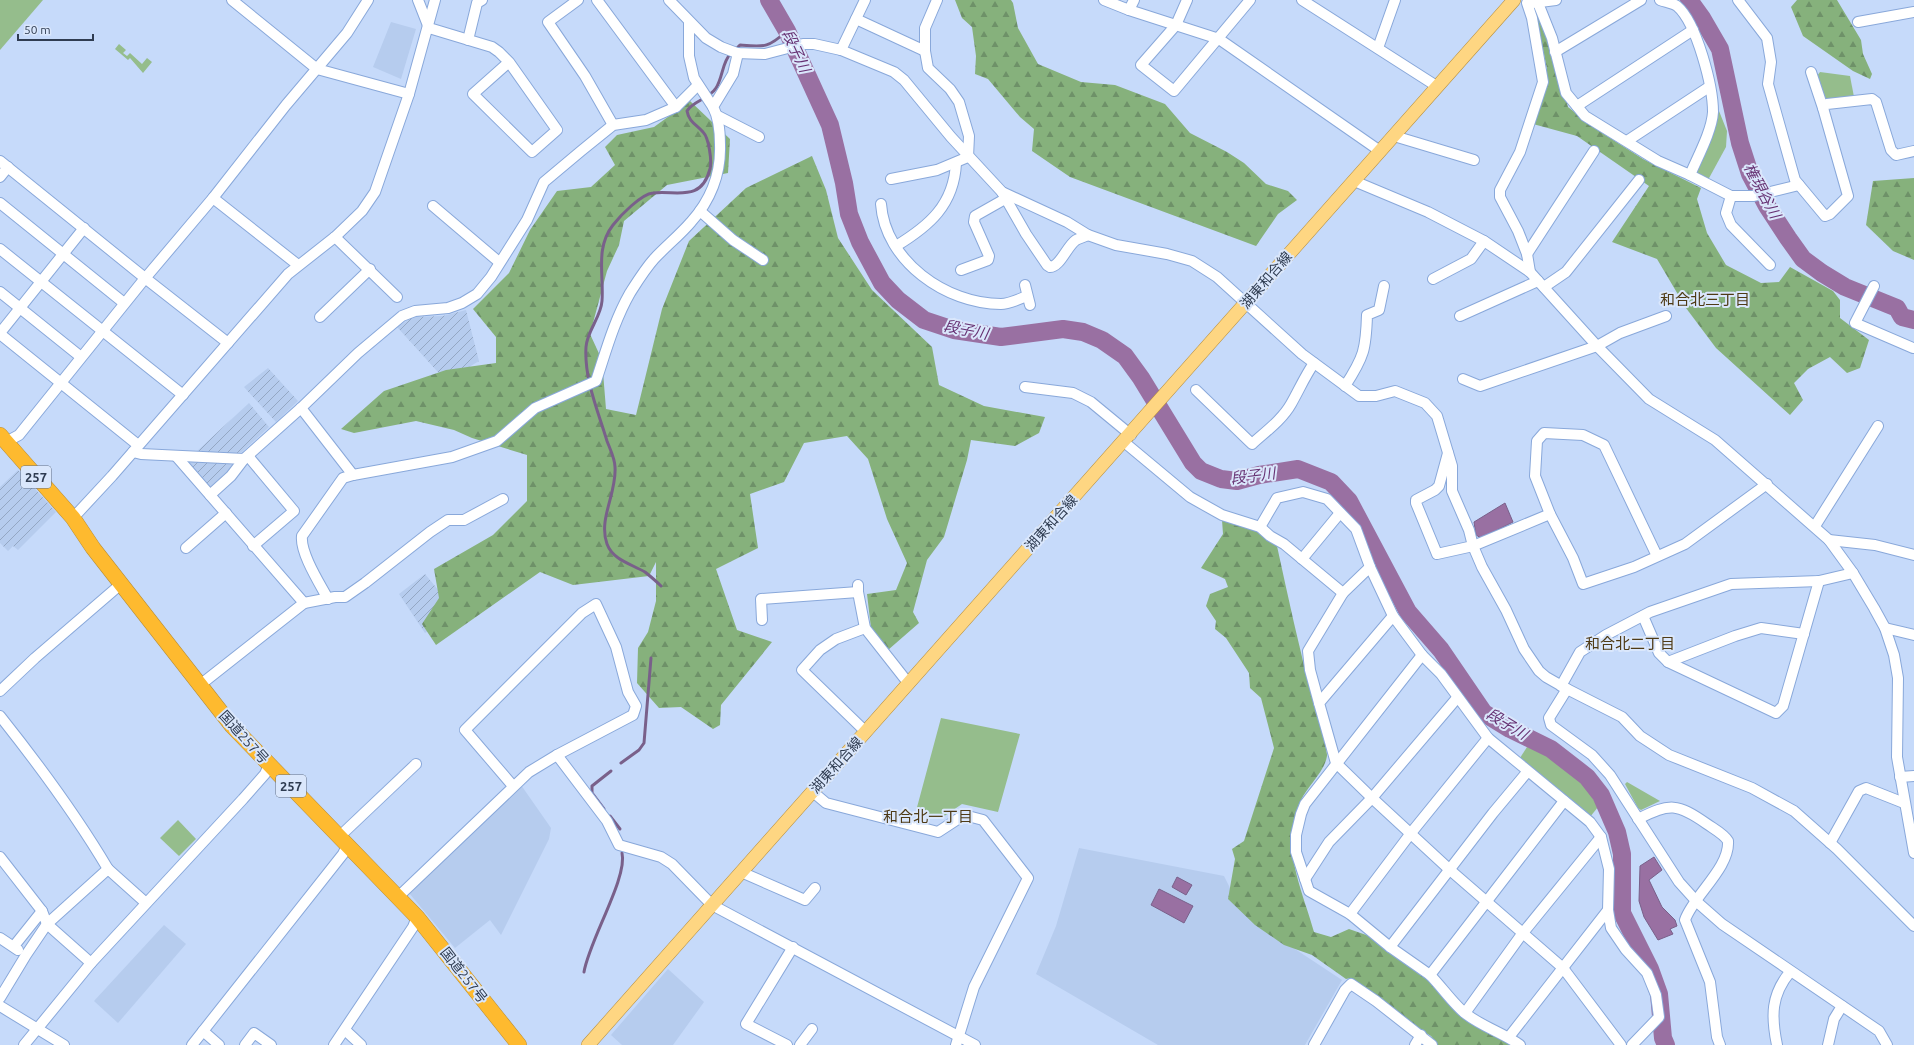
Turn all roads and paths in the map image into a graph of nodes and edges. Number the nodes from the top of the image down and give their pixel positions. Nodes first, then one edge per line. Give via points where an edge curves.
1 (232, 0) edge
2 (368, 0) edge
3 (418, 0) edge
4 (435, 0) edge
5 (482, 0) edge
6 (578, 0) edge
7 (597, 0) edge
8 (669, 0) edge
9 (865, 0) edge
10 (1104, 0) edge
11 (1134, 0) edge
12 (1187, 0) edge
13 (1250, 0) edge
14 (1302, 0) edge
15 (1395, 0) edge
16 (1556, 0) edge
17 (1641, 0) edge
18 (1660, 0) edge
19 (1738, 0) edge
20 (933, 1) edge
21 (1522, 1) edge
22 (1538, 3) junction
23 (1129, 10) junction
24 (1914, 12) edge
25 (856, 19) junction
26 (689, 22) junction
27 (1858, 22) dead end
28 (1176, 25) junction
29 (429, 28) junction
30 (1693, 30) junction
31 (468, 40) junction
32 (1219, 40) junction
33 (1378, 48) junction
34 (841, 50) junction
35 (925, 51) junction
36 (1555, 52) junction
37 (738, 53) junction
38 (508, 62) junction
39 (318, 69) junction
40 (1811, 72) dead end
41 (1438, 87) junction
42 (1709, 87) junction
43 (700, 88) junction
44 (409, 94) junction
45 (711, 105) junction
46 (1578, 106) junction
47 (676, 107) junction
48 (1823, 108) junction
49 (718, 116) junction
50 (613, 125) junction
51 (1394, 136) junction
52 (759, 138) dead end
53 (1627, 142) junction
54 (1380, 151) junction
55 (1594, 151) dead end
56 (1914, 151) edge
57 (968, 156) junction
58 (1474, 160) dead end
59 (956, 163) junction
60 (4, 164) edge
61 (1690, 175) junction
62 (0, 177) edge
63 (891, 179) dead end
64 (1639, 180) dead end
65 (1354, 181) junction
66 (1799, 184) junction
67 (1003, 196) junction
68 (1731, 196) junction
69 (213, 198) junction
70 (0, 203) edge
71 (881, 204) dead end
72 (433, 206) dead end
73 (700, 211) junction
74 (84, 228) junction
75 (1088, 235) junction
76 (335, 237) junction
77 (1484, 241) junction
78 (896, 246) junction
79 (0, 249) edge
80 (1527, 254) junction
81 (63, 255) junction
82 (763, 260) dead end
83 (499, 262) junction
84 (298, 265) junction
85 (1770, 265) dead end
86 (370, 270) junction
87 (961, 270) dead end
88 (1530, 272) junction
89 (145, 278) junction
90 (1433, 279) dead end
91 (40, 282) junction
92 (1541, 284) junction
93 (1026, 285) dead end
94 (1384, 286) dead end
95 (1874, 286) dead end
96 (0, 292) edge
97 (397, 297) dead end
98 (124, 303) junction
99 (1245, 304) junction
100 (19, 308) junction
101 (1460, 316) dead end
102 (1666, 316) dead end
103 (320, 317) dead end
104 (102, 332) junction
105 (0, 333) edge
106 (228, 343) junction
107 (1597, 346) junction
108 (1914, 350) edge
109 (82, 357) junction
110 (1314, 363) junction
111 (1462, 379) dead end
112 (61, 383) junction
113 (1025, 386) dead end
114 (1345, 386) junction
115 (1196, 390) dead end
116 (183, 395) junction
117 (301, 408) junction
118 (1878, 426) dead end
119 (3, 438) edge
120 (1127, 438) junction
121 (136, 449) junction
122 (1448, 453) junction
123 (176, 456) junction
124 (246, 458) junction
125 (353, 475) junction
126 (1767, 484) junction
127 (210, 495) junction
128 (503, 499) dead end
129 (226, 513) junction
130 (1340, 513) junction
131 (1550, 514) junction
132 (73, 518) junction
133 (1815, 526) junction
134 (1260, 527) junction
135 (1829, 540) junction
136 (253, 546) junction
137 (1473, 546) junction
138 (186, 548) dead end
139 (1657, 556) junction
140 (1914, 556) edge
141 (1302, 559) junction
142 (1370, 567) junction
143 (1853, 573) junction
144 (1819, 581) junction
145 (121, 584) junction
146 (1343, 593) junction
147 (328, 599) junction
148 (304, 603) junction
149 (1393, 616) junction
150 (1643, 616) junction
151 (762, 620) dead end
152 (865, 628) junction
153 (1885, 628) junction
154 (1804, 634) junction
155 (1914, 635) edge
156 (1422, 655) junction
157 (1668, 662) junction
158 (909, 684) junction
159 (200, 685) junction
160 (1564, 688) junction
161 (0, 691) edge
162 (1457, 698) junction
163 (1319, 704) junction
164 (0, 716) edge
165 (866, 732) junction
166 (1488, 738) junction
167 (557, 754) junction
168 (1336, 763) junction
169 (416, 764) dead end
170 (269, 765) junction
171 (1528, 771) junction
172 (1914, 776) edge
173 (1900, 777) junction
174 (513, 786) junction
175 (813, 792) junction
176 (1372, 798) junction
177 (1564, 801) junction
178 (1904, 803) junction
179 (1638, 819) junction
180 (1411, 833) junction
181 (1601, 837) junction
182 (344, 840) junction
183 (1830, 843) junction
184 (1913, 847) edge
185 (0, 857) edge
186 (108, 869) junction
187 (1450, 870) junction
188 (741, 872) junction
189 (1305, 879) junction
190 (815, 888) dead end
191 (398, 897) junction
192 (1487, 902) junction
193 (1697, 902) junction
194 (146, 903) junction
195 (712, 905) junction
196 (1608, 910) junction
197 (42, 911) junction
198 (1350, 914) junction
199 (417, 917) junction
200 (47, 924) junction
201 (1914, 926) edge
202 (1522, 934) junction
203 (0, 938) edge
204 (14, 946) junction
205 (793, 947) junction
206 (1390, 947) junction
207 (26, 955) junction
208 (92, 963) junction
209 (1563, 968) junction
210 (1790, 972) junction
211 (1430, 975) junction
212 (0, 998) edge
213 (0, 1006) edge
214 (1842, 1006) junction
215 (1465, 1013) junction
216 (37, 1029) junction
217 (812, 1029) dead end
218 (345, 1030) junction
219 (203, 1031) junction
220 (1421, 1035) junction
221 (1509, 1037) junction
222 (958, 1041) edge
223 (24, 1045) edge
224 (64, 1045) edge
225 (192, 1045) edge
226 (219, 1045) edge
227 (245, 1045) edge
228 (271, 1045) edge
229 (334, 1045) edge
230 (361, 1045) edge
231 (519, 1045) edge
232 (588, 1045) edge
233 (787, 1045) edge
234 (800, 1045) edge
235 (975, 1045) edge
236 (1314, 1045) edge
237 (1415, 1045) edge
238 (1432, 1045) edge
239 (1520, 1045) edge
240 (1621, 1045) edge
241 (1632, 1045) edge
242 (1720, 1045) edge
243 (1777, 1045) edge
244 (1828, 1045) edge
245 (1888, 1045) edge

1 - 39 street
2 - 39 street via 347,33
3 - 29 street
4 - 29 street
5 - 31 street via 477,3
6 - 50 street via 548,22 585,76
7 - 47 street
8 - 26 street
9 - 25 street
10 - 23 street
11 - 23 street
12 - 28 street
13 - 32 street
14 - 33 street
15 - 33 street
16 - 22 street
17 - 36 street
18 - 30 street via 1676,5
19 - 66 street via 1767,38 1771,62 1768,84 1795,180
20 - 35 street via 925,28
21 - 22 street
21 - 41 main road, 湖東和合線
21 - 80 street via 1532,18 1543,82 1520,152 1500,190 1500,197
22 - 36 street
23 - 28 street
24 - 27 street
25 - 34 street
25 - 35 street
26 - 37 street via 706,38
26 - 43 street via 689,56 694,78
28 - 32 street
28 - 32 street via 1141,65 1174,91
29 - 31 street
29 - 44 street
30 - 42 street
30 - 46 street
31 - 38 street via 492,47
32 - 54 street
33 - 41 street
34 - 37 street via 802,44 765,54
34 - 57 street via 894,72 904,80
35 - 57 street via 928,68 950,89 959,102 969,136
36 - 46 street via 1566,93
37 - 45 street via 726,88
38 - 38 street via 472,94 532,152 556,130
39 - 44 street
39 - 69 street via 286,104
40 - 48 street
41 - 51 main road, 湖東和合線
42 - 53 street
42 - 61 street via 1713,113
43 - 45 street
43 - 47 street
44 - 76 street via 375,192 362,211
45 - 49 street
46 - 53 street via 1585,116
47 - 50 street via 646,120
48 - 56 street via 1827,104 1872,99 1876,102 1891,150 1896,154
48 - 66 street via 1848,196 1825,216
49 - 52 street
49 - 73 street via 721,159 716,182
50 - 83 street via 544,182 527,220
51 - 54 main road, 湖東和合線
51 - 58 street
53 - 61 street via 1658,161
54 - 65 main road, 湖東和合線
55 - 80 street
57 - 59 street
57 - 67 street
59 - 63 street via 937,170
59 - 78 street via 955,180 946,200 932,219 917,233
60 - 62 street
60 - 74 street
61 - 68 street
64 - 92 street via 1566,272
65 - 77 street via 1428,212
65 - 99 main road, 湖東和合線
66 - 68 street via 1754,196
67 - 75 street via 1067,222
67 - 75 street via 1050,267 1057,264 1067,248 1076,240
67 - 87 street via 975,216 974,222 990,256 988,260
68 - 85 street via 1726,213 1731,225
69 - 84 street
69 - 89 street
70 - 81 street
71 - 78 street via 882,215
72 - 83 street
73 - 82 street via 733,240
73 - 125 street via 653,260 630,293 615,321 596,381 536,408 497,440 452,457
74 - 81 street
74 - 89 street
75 - 99 street via 1116,245 1192,261 1217,277
76 - 84 street
76 - 86 street
77 - 88 street
77 - 90 street via 1471,259
78 - 93 street via 910,265 928,281 957,296 978,302 1002,304 1029,301
79 - 91 street
80 - 88 street
81 - 91 street
81 - 98 street
83 - 117 street via 477,294 462,303 448,308 415,311 402,316 358,353
84 - 106 street
86 - 97 street
86 - 103 street
88 - 92 street
89 - 98 street
89 - 106 street
91 - 100 street
91 - 104 street
92 - 101 street
92 - 107 street
94 - 114 street via 1379,310 1367,315 1366,344 1359,365
95 - 108 street via 1856,323
96 - 100 street
98 - 104 street
99 - 110 street
99 - 120 main road, 湖東和合線
100 - 105 street
100 - 109 street
102 - 107 street via 1620,333
104 - 109 street
104 - 116 street
105 - 112 street
106 - 116 street
107 - 111 street via 1480,386
107 - 126 street via 1649,399 1715,440
109 - 112 street
110 - 114 street
110 - 115 street via 1302,380 1291,405 1252,444
112 - 119 street via 18,435
112 - 121 street
113 - 120 street via 1073,393 1091,402
114 - 122 street via 1359,396 1376,396 1395,391 1425,403 1437,416
116 - 121 street
117 - 124 street
117 - 125 street
118 - 133 street
119 - 132 highway, 国道257号 / 257
120 - 134 street via 1190,497 1222,515
120 - 158 main road, 湖東和合線
121 - 123 street
121 - 132 street
122 - 137 street via 1452,466 1452,491
122 - 137 street via 1438,486 1416,500 1416,503 1437,554
123 - 124 street
123 - 127 street
124 - 127 street
124 - 136 street via 294,511
125 - 147 street via 343,478 302,536 306,554
126 - 133 street
126 - 139 street via 1685,544
127 - 129 street
128 - 147 street via 464,520 448,520 366,583 344,597
129 - 136 street
129 - 138 street
130 - 134 street via 1327,499 1303,492 1277,498
130 - 141 street
130 - 142 street via 1356,529
131 - 137 street
131 - 139 street via 1583,584 1634,567
131 - 139 street via 1535,476 1537,441 1544,434 1583,435 1604,445
132 - 145 highway, 国道257号 / 257 via 92,548
133 - 135 street
134 - 141 street
135 - 140 street via 1875,545
135 - 143 street
136 - 148 street
137 - 160 street via 1524,650 1546,678
141 - 146 street
142 - 146 street
142 - 149 street
143 - 144 street
143 - 153 street
144 - 150 street via 1731,584
144 - 154 street
145 - 159 highway, 国道257号 / 257
145 - 161 street via 34,658
146 - 163 street via 1308,651
147 - 148 street
148 - 159 street
149 - 156 street
149 - 163 street
150 - 157 street via 1659,653
150 - 160 street via 1580,652
151 - 152 street via 761,599 858,588
152 - 158 street
152 - 165 street via 836,639 820,650 802,670
153 - 155 street
153 - 173 street via 1898,678 1896,745
154 - 157 street via 1761,628
154 - 157 street via 1783,706 1776,713
156 - 162 street via 1441,674
156 - 168 street
158 - 165 main road, 湖東和合線
159 - 170 highway, 国道257号 / 257 via 232,726
160 - 179 street via 1549,718 1551,725 1592,755 1610,775
160 - 183 street via 1622,717 1640,736 1670,755 1752,788 1794,811
162 - 166 street
162 - 176 street
163 - 168 street
164 - 186 street via 81,823
165 - 175 main road, 湖東和合線
166 - 171 street
166 - 180 street
167 - 174 street
167 - 174 street via 633,715 636,706 628,692 616,647 596,604 582,613 465,730
167 - 195 street via 606,821 619,845 661,857 672,864
168 - 176 street
168 - 189 street via 1305,804 1301,814 1296,834 1296,852
169 - 182 street
170 - 182 highway, 国道257号 / 257
170 - 194 street via 265,774 243,799
171 - 177 street
171 - 187 street
172 - 173 street
173 - 178 street
174 - 191 street
175 - 188 main road, 湖東和合線
175 - 222 street via 826,803 938,832 964,815 983,820 1028,878 974,987
176 - 180 street
176 - 189 street via 1329,842
177 - 181 street via 1590,822
177 - 192 street
178 - 183 street via 1866,788 1859,791
178 - 184 street
179 - 193 street via 1679,882
179 - 193 street via 1658,809 1682,809 1726,838 1728,854
180 - 187 street
180 - 198 street
181 - 196 street via 1609,869
181 - 202 street
182 - 191 highway, 国道257号 / 257
182 - 219 street via 343,854
183 - 201 street
185 - 197 street
186 - 194 street
186 - 200 street
187 - 192 street
187 - 206 street
188 - 190 street via 805,900
188 - 195 main road, 湖東和合線
189 - 198 street via 1309,891
191 - 199 highway, 国道257号 / 257
192 - 202 street
192 - 211 street
193 - 210 street via 1722,924
193 - 242 street via 1686,920 1710,982
194 - 208 street
195 - 205 street
195 - 232 main road, 湖東和合線
196 - 209 street
196 - 241 street via 1611,928 1626,950 1647,973 1656,995 1659,1017
197 - 200 street
197 - 204 street
198 - 206 street
199 - 218 street via 413,927
199 - 231 highway, 国道257号 / 257
200 - 207 street
200 - 208 street
202 - 209 street
202 - 215 street
203 - 204 street
204 - 207 street
205 - 222 street
205 - 233 street via 746,1024
206 - 211 street
207 - 212 street
208 - 216 street
209 - 221 street
209 - 240 street
210 - 214 street
210 - 243 street via 1777,994 1772,1013
211 - 215 street
213 - 216 street
214 - 244 street via 1834,1019
214 - 245 street via 1879,1031
215 - 221 street via 1488,1028
216 - 223 street
216 - 224 street
217 - 234 street
218 - 229 street
218 - 230 street
219 - 225 street
219 - 226 street
220 - 236 street via 1351,984
220 - 237 street
220 - 238 street
221 - 239 street
222 - 235 street
227 - 228 street via 254,1033

